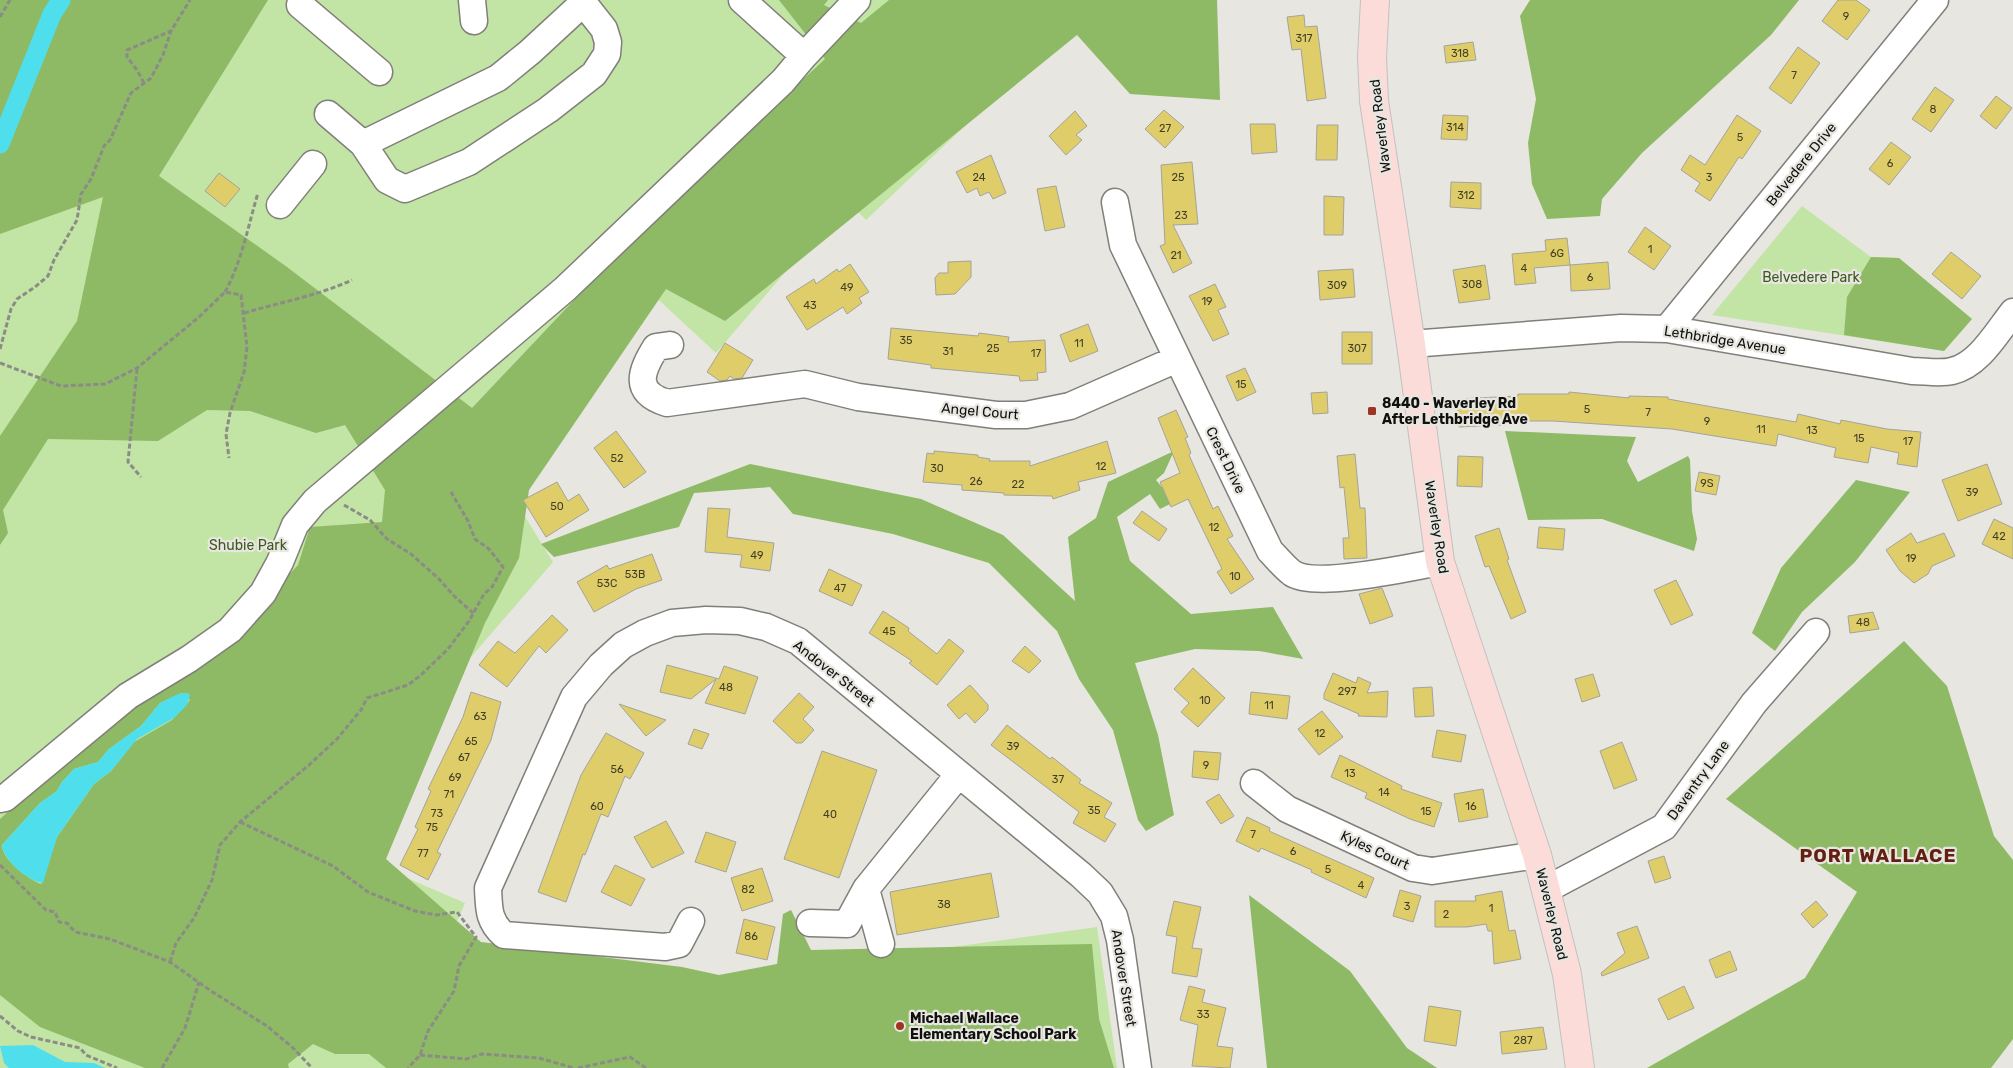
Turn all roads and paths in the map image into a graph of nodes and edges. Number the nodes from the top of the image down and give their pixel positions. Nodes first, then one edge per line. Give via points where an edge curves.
1 (10, 0) edge
2 (190, 0) edge
3 (742, 0) edge
4 (857, 0) edge
5 (1375, 0) edge
6 (1935, 0) edge
7 (582, 2) edge
8 (300, 5) dead end
9 (0, 17) edge
10 (172, 31) junction
11 (804, 56) junction
12 (378, 72) dead end
13 (144, 83) junction
14 (328, 114) dead end
15 (363, 144) junction
16 (313, 164) dead end
17 (269, 199) joint
18 (1115, 202) dead end
19 (352, 280) dead end
20 (225, 292) junction
21 (2013, 312) edge
22 (244, 313) junction
23 (1667, 329) junction
24 (1411, 344) junction
25 (670, 345) dead end
26 (0, 349) edge
27 (1176, 359) junction
28 (0, 363) edge
29 (137, 368) junction
30 (229, 458) dead end
31 (140, 477) dead end
32 (329, 489) junction
33 (451, 492) dead end
34 (1440, 562) junction
35 (473, 613) junction
36 (1816, 632) dead end
37 (958, 774) junction
38 (1254, 783) dead end
39 (0, 799) edge
40 (240, 822) junction
41 (1538, 855) junction
42 (0, 865) edge
43 (866, 889) junction
44 (1546, 889) junction
45 (691, 921) dead end
46 (810, 923) dead end
47 (882, 944) dead end
48 (170, 962) junction
49 (199, 982) junction
50 (0, 1016) edge
51 (420, 1055) junction
52 (117, 1068) edge
53 (162, 1068) edge
54 (312, 1068) edge
55 (408, 1068) edge
56 (574, 1068) edge
57 (578, 1068) edge
58 (646, 1068) edge
59 (1138, 1068) edge
60 (1580, 1068) edge

1 - 9 path
2 - 10 path
3 - 11 street
4 - 11 street
5 - 24 main road, Waverley Road via 1374,102
6 - 23 street, Belvedere Drive
7 - 15 street via 498,78
7 - 15 street via 604,29 608,42 607,54 594,74 548,110 469,162 405,189 387,180
8 - 12 street
10 - 13 path via 164,56 152,78
10 - 13 path via 127,50 127,57
11 - 32 street via 777,88 565,289
13 - 26 path via 131,93 110,140 104,146 91,179 81,194 77,220 48,276 17,299 11,309
14 - 15 street
16 - 17 street
17 - 20 path via 243,242 240,260
18 - 27 street, Crest Drive via 1123,245
19 - 22 path via 302,299
20 - 22 path via 241,295
20 - 29 path
21 - 23 street, Lethbridge Avenue via 1977,357 1951,372 1912,372
22 - 30 path via 247,347 244,372 226,434
23 - 24 street, Lethbridge Avenue via 1621,328
24 - 34 main road, Waverley Road
25 - 27 street, Angel Court via 656,347 644,366 641,379 655,400 667,403 805,384 858,397 996,415 1026,415 1070,406
27 - 34 street, Crest Drive via 1270,551 1292,574 1312,579 1374,574
28 - 29 path via 61,386 104,384
29 - 31 path via 128,462
32 - 35 path via 343,504 370,520 387,538 410,554
32 - 39 street via 295,525 263,593 230,630 128,696
33 - 35 path via 475,539 489,549 503,567
34 - 41 main road, Waverley Road
35 - 40 path via 448,649 421,675 408,685 366,698 361,710 337,740
36 - 44 street, Daventry Lane via 1754,703 1664,827
37 - 43 street
37 - 45 street, Andover Street via 798,642 766,627 740,621 706,620 672,623 645,633 601,665 574,697 488,888 489,914 494,926 504,935 664,947 679,944
37 - 59 street, Andover Street via 1081,875 1100,894 1114,916
38 - 41 street, Kyles Court via 1287,809 1413,868 1432,871
40 - 48 path via 220,845 210,887 176,943
40 - 51 path via 333,866 368,892 414,911 436,915 457,912 476,937 459,966 454,991 428,1031
41 - 44 main road, Waverley Road
42 - 48 path via 46,910 55,912 59,922 67,923 75,932 110,939
43 - 46 street via 847,924
43 - 47 street
44 - 60 main road, Waverley Road via 1567,974
48 - 49 path
49 - 53 path via 185,1028
49 - 54 path via 267,1026
50 - 52 path via 31,1037 80,1048 86,1055
51 - 55 path
51 - 56 path via 466,1059 482,1054 539,1058
57 - 58 path via 630,1057

